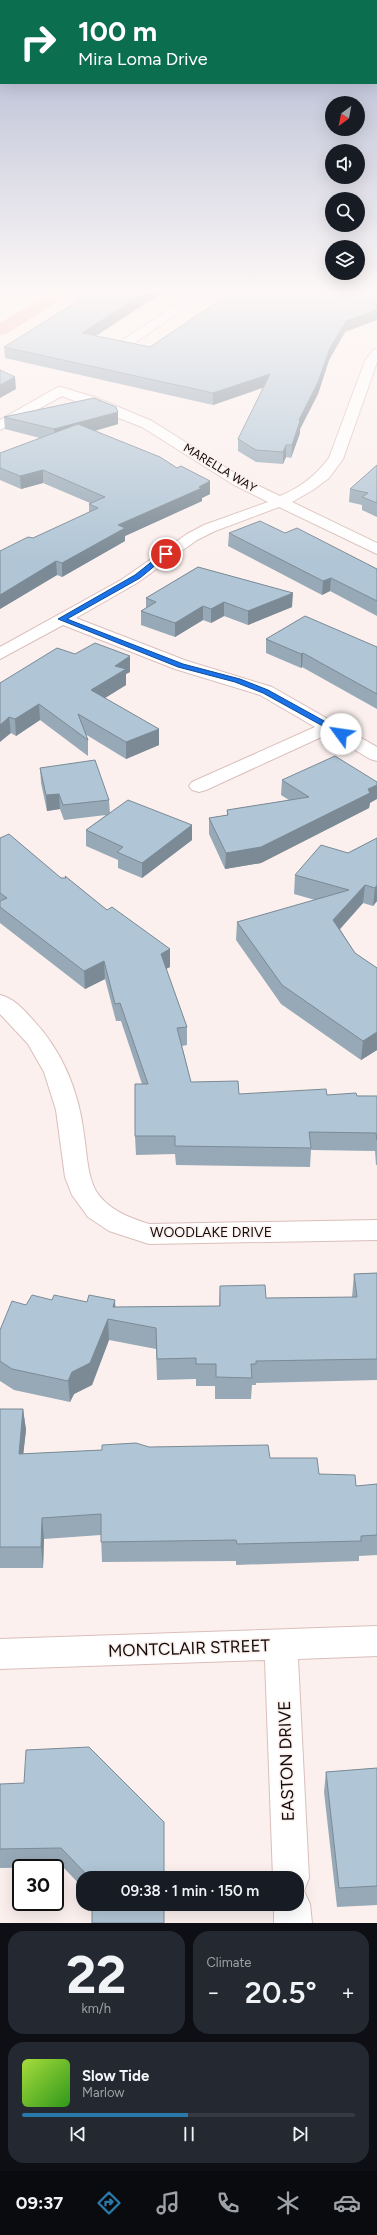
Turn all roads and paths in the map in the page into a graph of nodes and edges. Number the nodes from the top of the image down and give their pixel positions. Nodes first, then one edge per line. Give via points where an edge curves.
1 (364, 380) edge
2 (0, 426) edge
3 (279, 501) junction
4 (377, 549) edge
5 (62, 619) junction
6 (0, 654) edge
7 (329, 727) junction
8 (377, 755) edge
9 (199, 786) dead end
10 (0, 1002) edge
11 (377, 1230) edge
12 (377, 1641) edge
13 (281, 1645) junction
14 (0, 1654) edge
15 (291, 1871) edge
16 (292, 1911) edge
17 (293, 1923) edge

1 - 3 street via 336,459 329,470 306,489
2 - 3 street, MARELLA WAY via 61,391 114,409 147,424 239,482
3 - 4 street, MARELLA WAY
3 - 5 street via 192,537 138,576
5 - 6 street
5 - 7 street via 181,665 266,691
7 - 8 street
7 - 9 street
10 - 11 street, WOODLAKE DRIVE via 33,1032 48,1054 62,1084 80,1184 90,1204 107,1219 128,1229 149,1234
12 - 13 street, MONTCLAIR STREET
13 - 14 street, MONTCLAIR STREET
13 - 15 street, EASTON DRIVE
16 - 17 street

